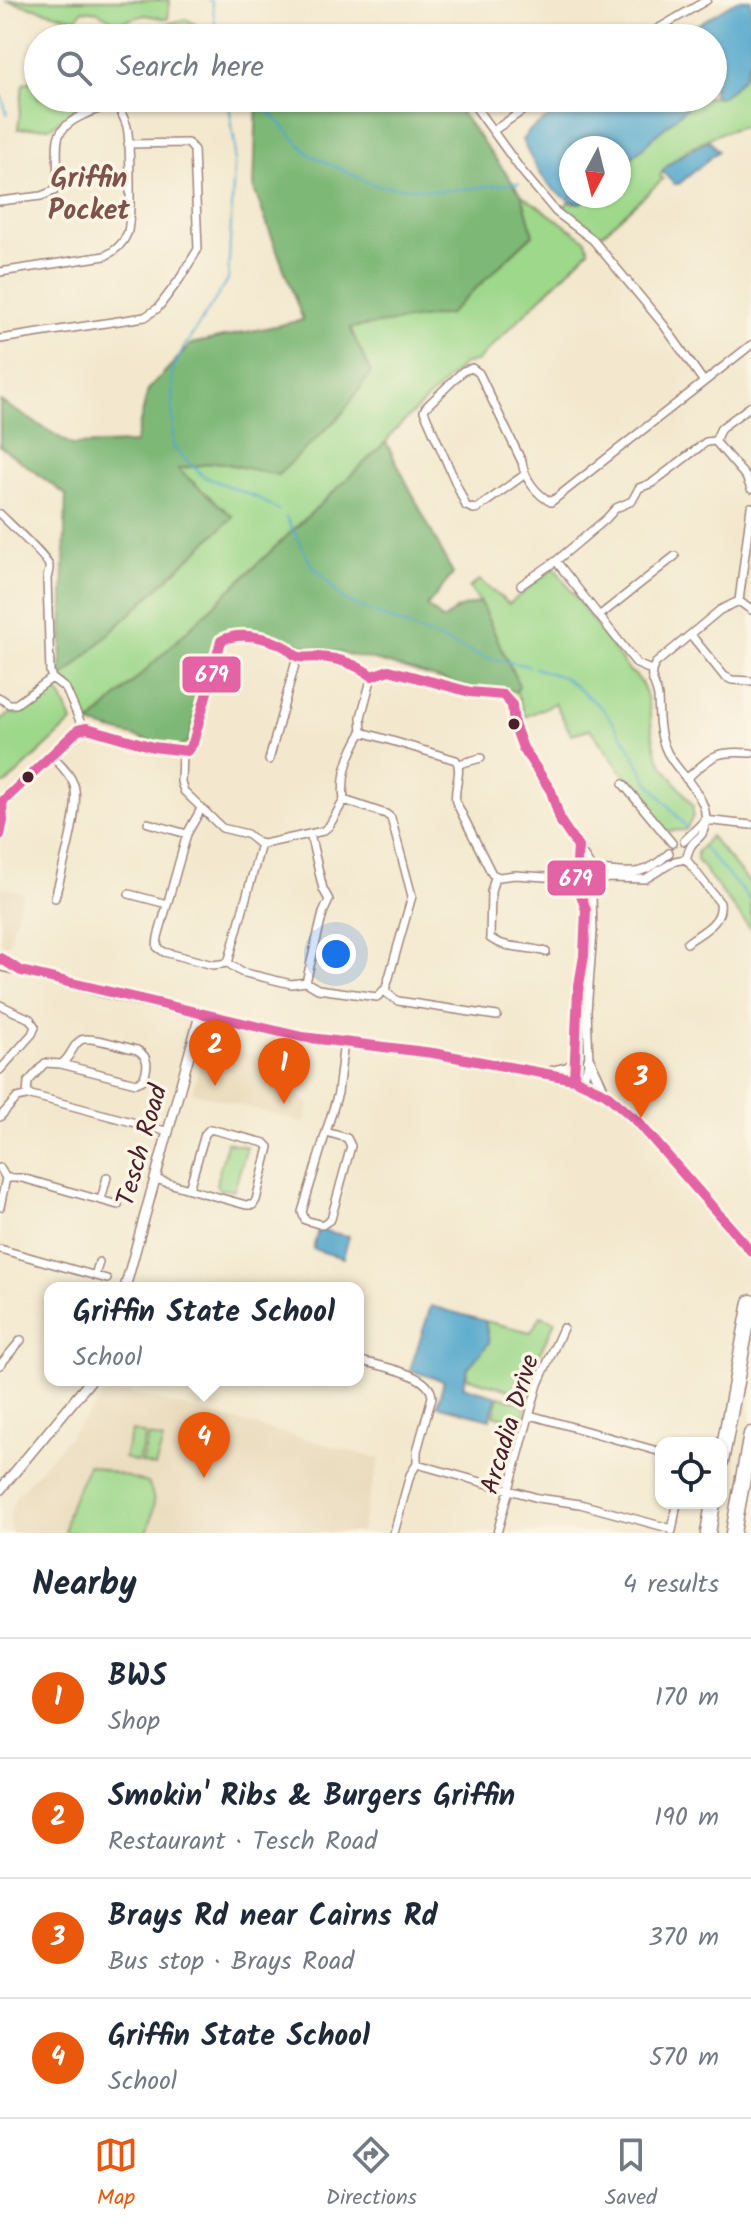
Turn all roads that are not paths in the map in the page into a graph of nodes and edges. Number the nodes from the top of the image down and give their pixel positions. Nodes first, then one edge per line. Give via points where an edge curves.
1 (707, 0) edge
2 (666, 24) edge
3 (92, 112) edge
4 (123, 112) edge
5 (479, 112) edge
6 (521, 112) edge
7 (493, 131) junction
8 (128, 144) junction
9 (0, 201) edge
10 (0, 272) edge
11 (0, 339) edge
12 (751, 345) edge
13 (704, 382) junction
14 (751, 406) edge
15 (715, 441) junction
16 (524, 475) junction
17 (751, 489) edge
18 (751, 507) edge
19 (0, 514) edge
20 (750, 535) edge
21 (675, 556) dead end
22 (556, 561) junction
23 (521, 585) dead end
24 (739, 601) junction
25 (751, 610) edge
26 (599, 616) junction
27 (691, 635) junction
28 (297, 657) junction
29 (651, 670) junction
30 (372, 676) junction
31 (52, 678) junction
32 (751, 681) edge
33 (0, 698) edge
34 (83, 728) junction
35 (362, 732) junction
36 (182, 752) junction
37 (751, 753) edge
38 (51, 755) junction
39 (481, 758) dead end
40 (269, 760) dead end
41 (459, 764) junction
42 (686, 779) junction
43 (623, 784) dead end
44 (629, 792) junction
45 (344, 800) junction
46 (621, 800) dead end
47 (1, 801) edge
48 (201, 809) junction
49 (704, 820) junction
50 (148, 823) dead end
51 (751, 825) edge
52 (187, 834) junction
53 (310, 834) junction
54 (0, 835) edge
55 (672, 843) junction
56 (261, 844) junction
57 (686, 845) junction
58 (578, 847) junction
59 (669, 853) junction
60 (686, 859) junction
61 (675, 861) junction
62 (593, 869) junction
63 (579, 870) junction
64 (495, 877) junction
65 (578, 882) junction
66 (597, 882) junction
67 (129, 894) dead end
68 (55, 898) dead end
69 (167, 904) junction
70 (687, 943) dead end
71 (546, 952) dead end
72 (0, 958) edge
73 (228, 963) junction
74 (0, 965) edge
75 (18, 970) junction
76 (306, 982) junction
77 (385, 992) junction
78 (0, 1005) edge
79 (200, 1015) junction
80 (497, 1016) dead end
81 (344, 1041) junction
82 (69, 1058) junction
83 (576, 1060) junction
84 (589, 1060) junction
85 (61, 1064) junction
86 (75, 1069) junction
87 (0, 1070) edge
88 (549, 1073) junction
89 (579, 1080) junction
90 (606, 1094) junction
91 (27, 1095) junction
92 (0, 1117) edge
93 (169, 1132) junction
94 (326, 1132) junction
95 (0, 1168) edge
96 (107, 1177) dead end
97 (6, 1178) junction
98 (155, 1179) junction
99 (189, 1189) junction
100 (101, 1200) junction
101 (118, 1205) dead end
102 (0, 1207) edge
103 (0, 1249) edge
104 (749, 1249) edge
105 (99, 1262) dead end
106 (95, 1276) junction
107 (107, 1279) dead end
108 (127, 1282) edge
109 (751, 1302) edge
110 (563, 1328) dead end
111 (21, 1340) dead end
112 (364, 1362) edge
113 (0, 1365) edge
114 (86, 1386) edge
115 (530, 1415) junction
116 (751, 1434) edge
117 (726, 1437) edge
118 (655, 1450) edge
119 (417, 1464) junction
120 (0, 1490) edge
121 (509, 1490) junction
122 (676, 1509) edge
123 (712, 1509) edge
124 (672, 1531) edge
125 (394, 1533) edge
126 (497, 1533) edge
127 (708, 1533) edge
128 (733, 1533) edge

1 - 2 street
3 - 9 street via 59,136 54,191
4 - 8 street
5 - 7 street
6 - 7 street
7 - 13 street via 556,212 593,240
8 - 10 street via 129,227 113,252
8 - 11 street via 178,142 194,150 198,249 179,280 145,317
12 - 13 street
13 - 16 street via 551,502
14 - 15 street via 721,428
15 - 17 street
15 - 22 street via 639,488 632,501 611,512
16 - 16 street via 479,373 472,368 463,371 424,411 466,506 478,508
18 - 20 street
19 - 31 street via 49,566 47,650
20 - 24 street
21 - 26 street
22 - 23 street
22 - 26 street
24 - 25 street
24 - 27 street
26 - 29 street via 637,664
27 - 29 street
27 - 32 street via 724,676
28 - 30 street via 314,654 360,666
28 - 36 street via 283,645 227,635 193,743
28 - 40 street
29 - 42 street via 660,734
30 - 35 street
30 - 58 street via 389,670 470,692 503,695 512,705 523,748
31 - 33 street via 16,704
31 - 34 street via 66,689
34 - 36 street
34 - 38 street
35 - 41 street via 451,757
35 - 45 street via 352,746 341,784
36 - 48 street via 182,787
37 - 42 street via 716,754
38 - 47 street
38 - 68 street via 71,779 76,795
39 - 41 street
41 - 64 street via 456,802
42 - 49 street via 699,796
43 - 44 street
44 - 46 street
44 - 55 street
45 - 53 street via 329,826
45 - 77 street via 391,818 412,896
47 - 54 street
48 - 52 street
48 - 56 street via 222,828
49 - 51 street
49 - 57 street via 702,834
50 - 52 street
52 - 69 street
53 - 56 street
53 - 76 street via 329,900
55 - 57 street
55 - 59 street
56 - 73 street
57 - 60 street
58 - 62 street
58 - 63 street
59 - 61 street
59 - 62 street via 642,872
60 - 61 street
60 - 70 street via 720,903 721,912
61 - 66 street via 645,879
62 - 63 street
62 - 66 street
63 - 65 street
64 - 65 street
64 - 71 street via 490,938
65 - 66 street via 588,888
65 - 83 street via 586,910
66 - 84 street via 592,895
67 - 69 street
69 - 73 street via 157,947 213,965
72 - 75 main road
73 - 76 street via 241,972 291,984
74 - 75 main road
75 - 79 main road
76 - 77 street via 318,989 368,996
77 - 80 street via 398,1001
78 - 87 street via 30,1019 35,1027
79 - 81 main road
79 - 93 street, Tesch Road
81 - 88 main road
81 - 94 street via 338,1093
82 - 85 street
82 - 86 street
82 - 86 street via 78,1042 87,1038 137,1050 148,1064 143,1080 136,1083
83 - 88 main road
83 - 89 street
84 - 89 street
84 - 90 main road
85 - 86 street
85 - 91 street via 41,1066 28,1082
88 - 89 main road
89 - 90 main road
90 - 104 main road via 637,1121
91 - 92 street
91 - 93 street
93 - 98 street, Tesch Road
94 - 94 street via 347,1138 351,1146 331,1219 322,1225 305,1220 302,1212
95 - 97 street
96 - 100 street
97 - 100 street
97 - 102 street
98 - 99 street
98 - 108 street, Tesch Road
99 - 99 street via 208,1129 269,1147 253,1205
100 - 101 street
103 - 106 street
105 - 106 street
106 - 107 street
109 - 117 highway
110 - 115 street, Arcadia Drive
111 - 113 street
112 - 119 street via 413,1376 430,1387
114 - 120 street
115 - 118 street
115 - 121 street, Arcadia Drive
116 - 128 highway
119 - 121 street
119 - 125 street
121 - 124 street
121 - 126 street, Arcadia Drive
122 - 124 street
123 - 127 highway

